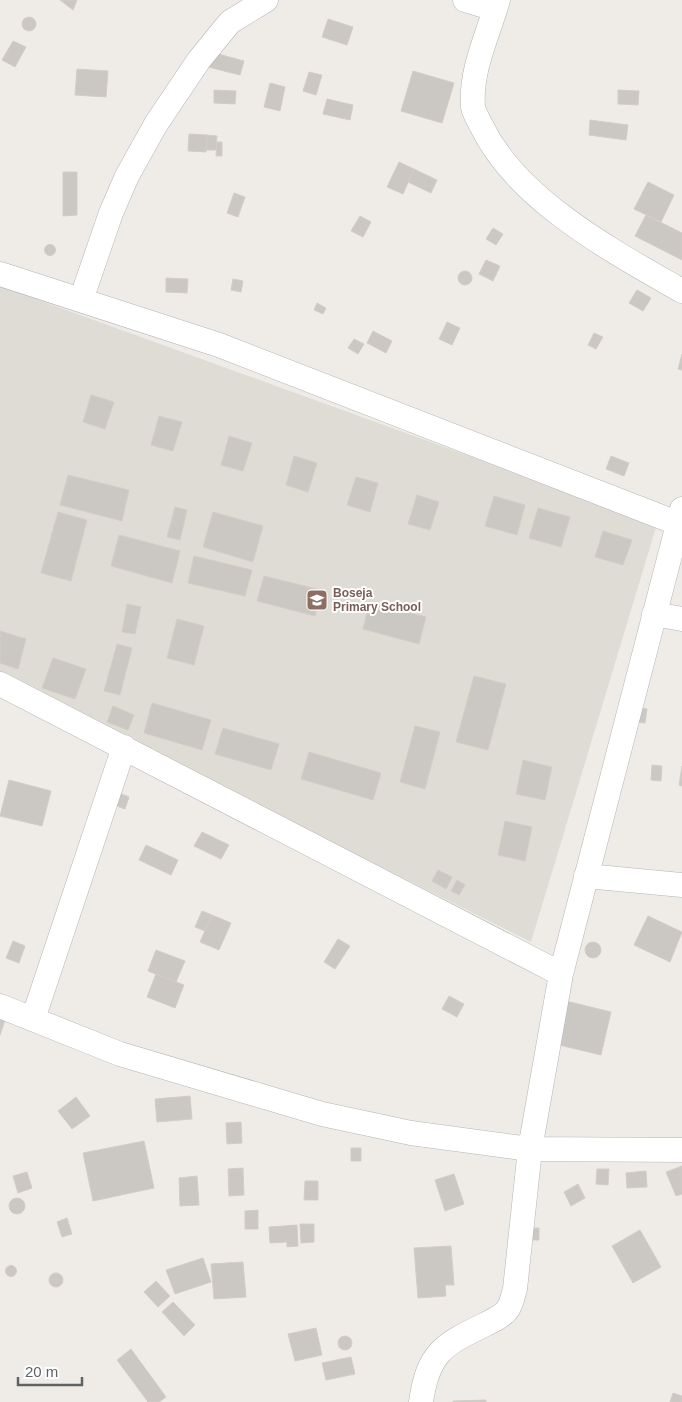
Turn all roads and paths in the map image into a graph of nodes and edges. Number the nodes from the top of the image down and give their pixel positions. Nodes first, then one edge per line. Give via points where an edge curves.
1 (266, 0) edge
2 (464, 0) edge
3 (496, 5) edge
4 (0, 274) edge
5 (682, 291) edge
6 (80, 300) junction
7 (680, 516) edge
8 (654, 614) junction
9 (682, 618) edge
10 (0, 684) edge
11 (124, 747) junction
12 (586, 876) junction
13 (682, 884) edge
14 (561, 974) junction
15 (0, 1006) edge
16 (33, 1019) junction
17 (530, 1149) junction
18 (682, 1150) edge
19 (421, 1402) edge

1 - 6 street via 230,22 199,60 156,124 110,213
2 - 3 street
3 - 5 street via 475,73 473,108 493,149 530,188 578,229
4 - 6 street
6 - 7 street via 219,345
7 - 8 street
8 - 9 street
8 - 12 street
10 - 11 street
11 - 14 street
11 - 16 street
12 - 13 street
12 - 14 street
14 - 17 street
15 - 16 street
16 - 17 street via 120,1054 322,1114 411,1133
17 - 18 street
17 - 19 street via 515,1289 509,1309 448,1343 424,1378

